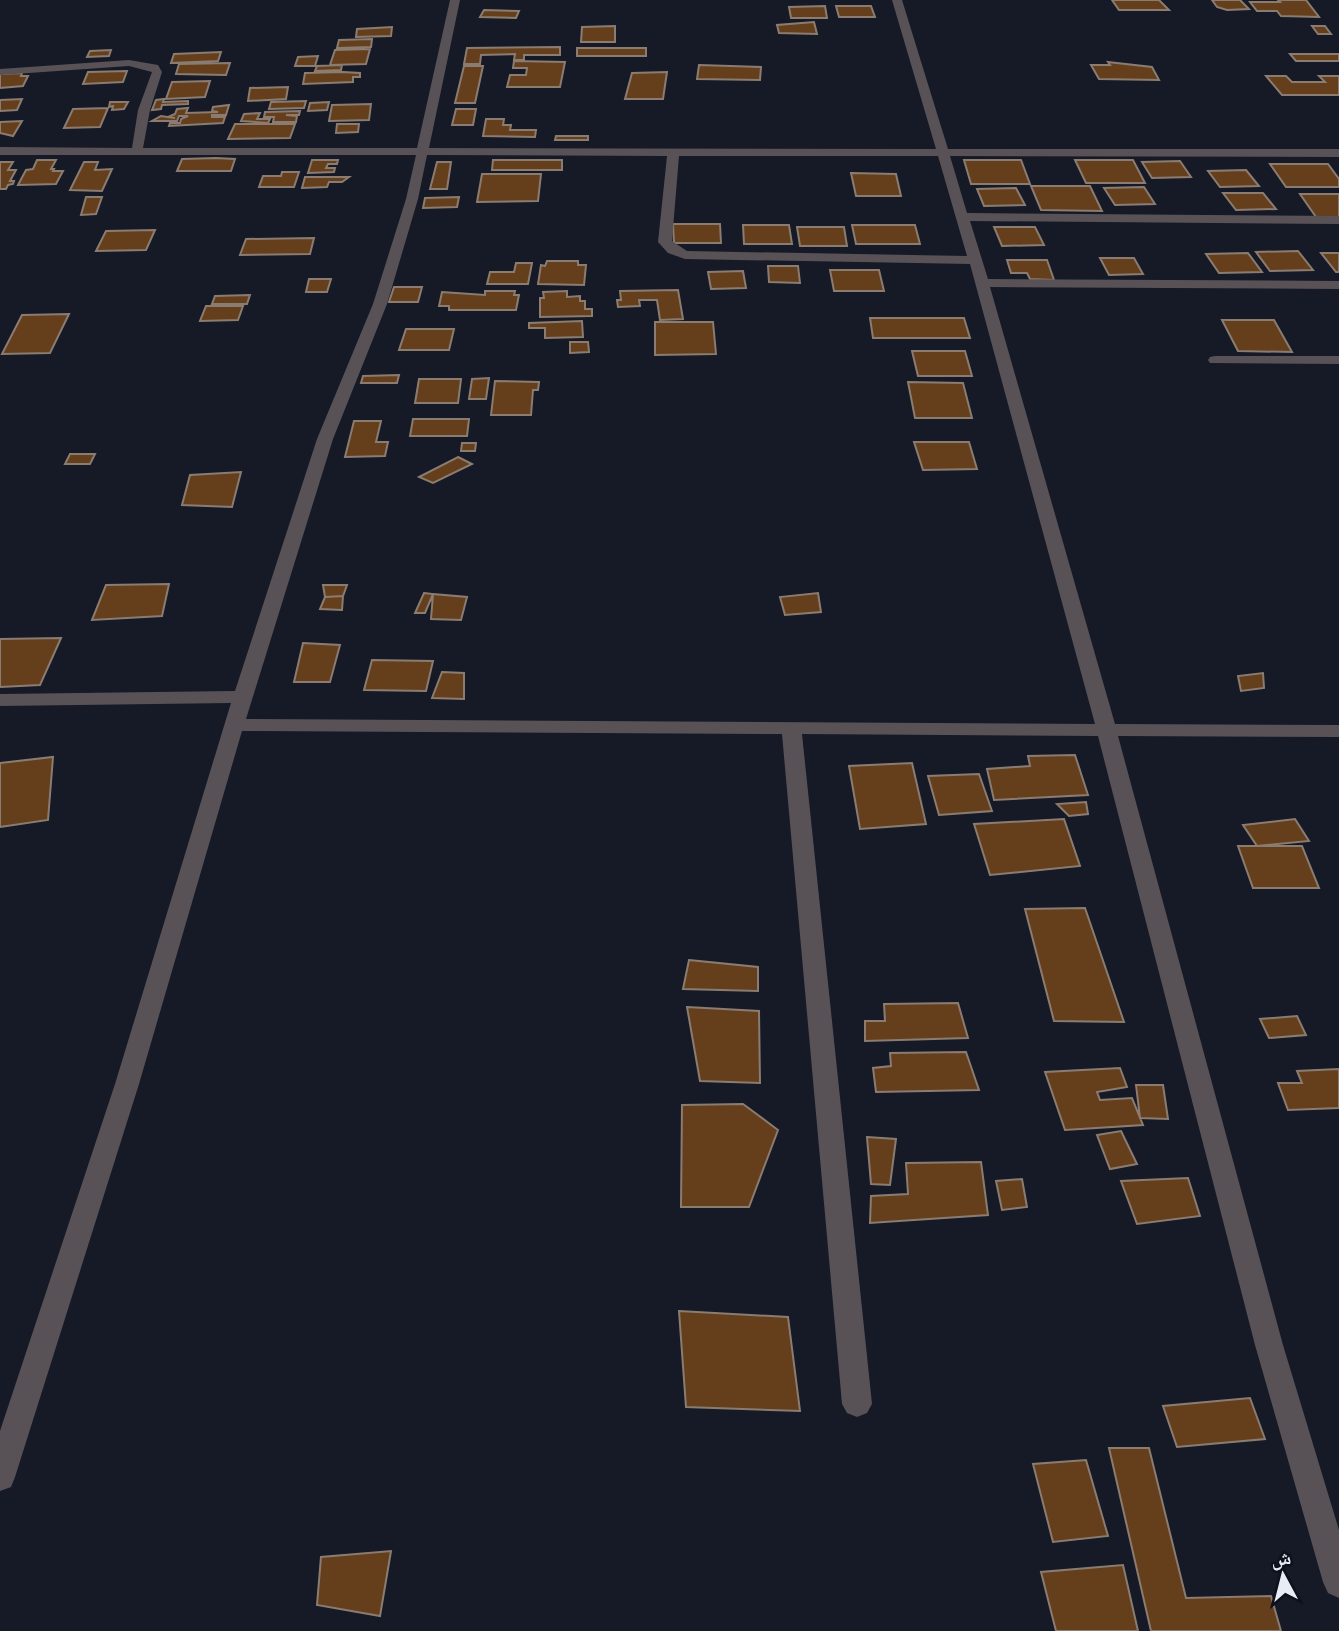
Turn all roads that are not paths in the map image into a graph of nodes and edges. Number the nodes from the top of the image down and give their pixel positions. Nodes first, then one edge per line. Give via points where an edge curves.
1 (455, 0) edge
2 (897, 0) edge
3 (0, 72) edge
4 (0, 151) edge
5 (137, 151) junction
6 (943, 152) junction
7 (422, 153) junction
8 (673, 153) junction
9 (1339, 153) edge
10 (963, 217) junction
11 (1339, 220) edge
12 (975, 260) junction
13 (982, 283) junction
14 (1339, 285) edge
15 (1215, 360) dead end
16 (1339, 360) edge
17 (243, 697) junction
18 (0, 700) edge
19 (234, 725) junction
20 (792, 730) junction
21 (1339, 731) edge
22 (1108, 732) junction
23 (857, 1404) dead end
24 (0, 1477) edge
25 (1339, 1582) edge

1 - 7 street
2 - 6 street
3 - 5 street via 129,64 154,67 157,72
4 - 5 street
5 - 7 street
6 - 8 street
6 - 9 street
6 - 10 street
7 - 8 street
7 - 17 street via 380,304 325,439
8 - 12 street via 665,242 685,255
10 - 11 street
10 - 12 street
12 - 13 street
13 - 14 street
13 - 22 street
15 - 16 street
17 - 18 street
17 - 19 street
19 - 20 street
19 - 24 street via 127,1084
20 - 22 street
20 - 23 street
21 - 22 street
22 - 25 street via 1269,1345

